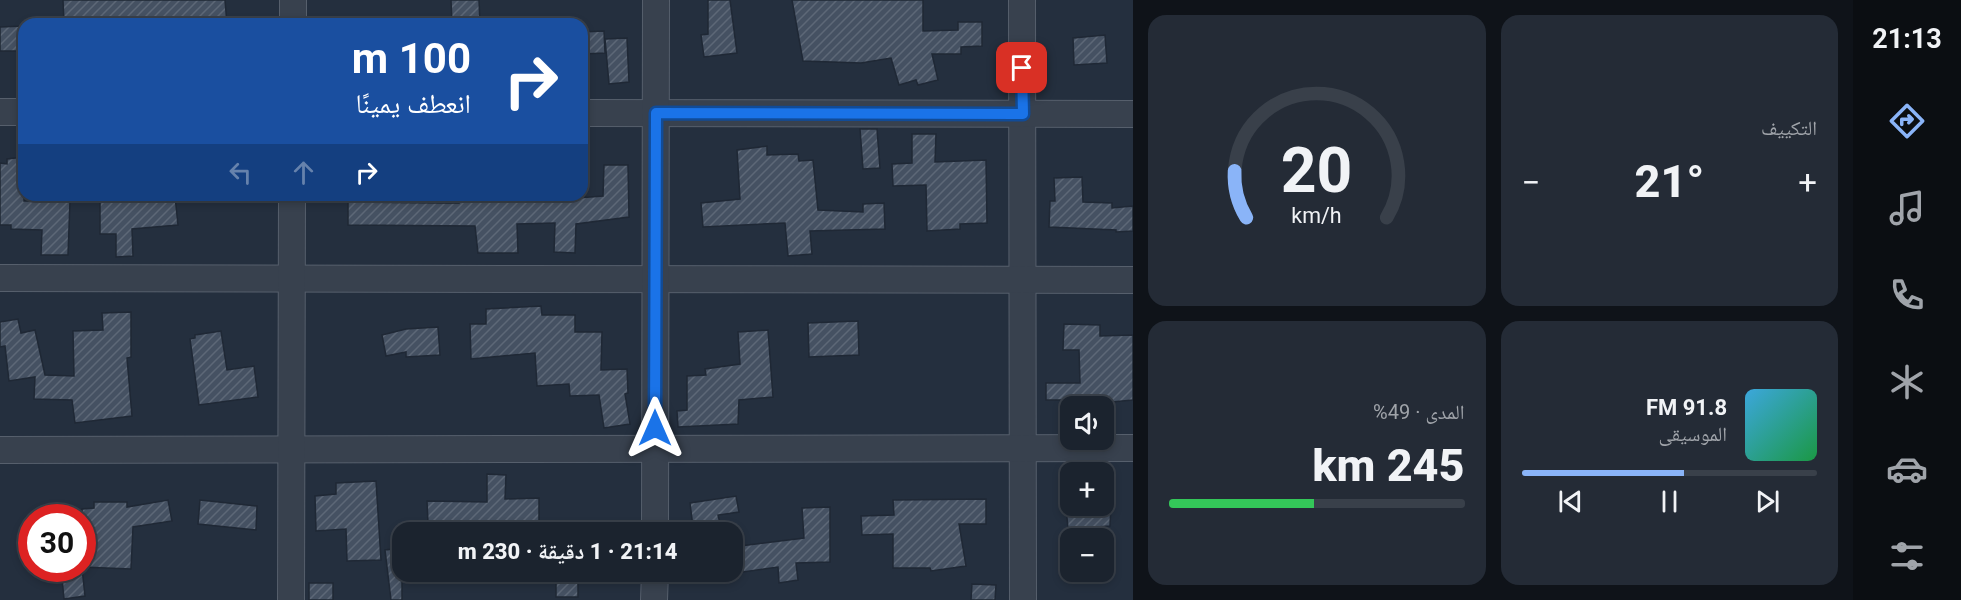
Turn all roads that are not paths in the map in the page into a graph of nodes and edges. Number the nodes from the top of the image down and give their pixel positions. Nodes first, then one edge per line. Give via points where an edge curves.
1 (293, 0) edge
2 (656, 0) edge
3 (1022, 0) edge
4 (293, 18) edge
5 (0, 112) edge
6 (18, 112) edge
7 (588, 113) edge
8 (656, 113) junction
9 (1023, 114) junction
10 (1133, 114) edge
11 (292, 201) edge
12 (0, 278) edge
13 (292, 279) junction
14 (656, 279) junction
15 (1023, 280) junction
16 (1133, 280) edge
17 (1023, 448) junction
18 (1133, 448) edge
19 (292, 449) junction
20 (655, 449) junction
21 (0, 450) edge
22 (655, 522) edge
23 (655, 582) edge
24 (291, 600) edge
25 (654, 600) edge
26 (1023, 600) edge

1 - 4 street
2 - 8 street
3 - 9 street
5 - 6 street
7 - 8 street
8 - 9 street
8 - 14 street
9 - 10 street
9 - 15 street
11 - 13 street
12 - 13 street
13 - 14 street
13 - 19 street
14 - 15 street
14 - 20 street
15 - 16 street
15 - 17 street
17 - 18 street
17 - 20 street
17 - 26 street
19 - 20 street
19 - 21 street
19 - 24 street
20 - 22 street
23 - 25 street

